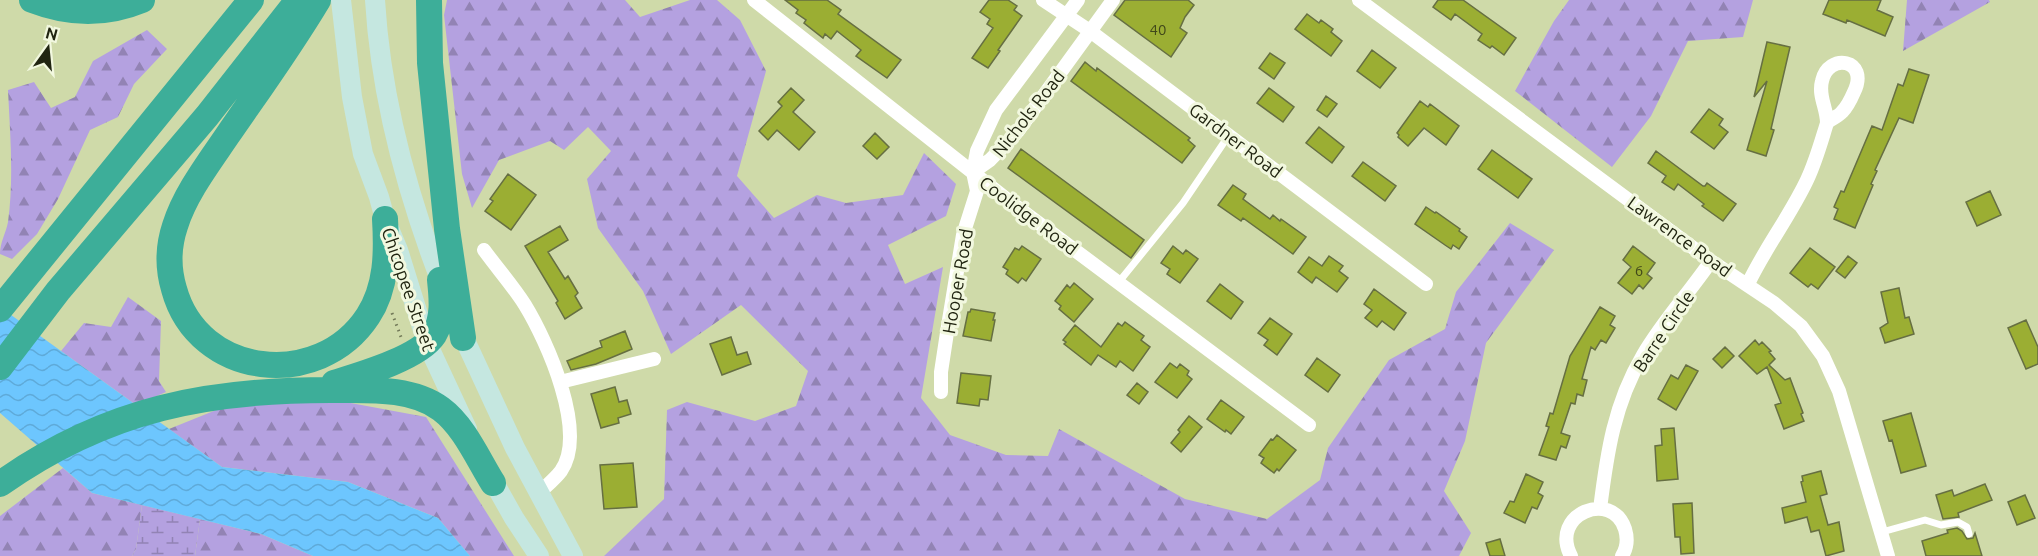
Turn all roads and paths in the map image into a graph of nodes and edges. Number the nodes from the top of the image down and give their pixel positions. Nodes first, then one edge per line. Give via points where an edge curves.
1 (32, 0) edge
2 (142, 0) edge
3 (251, 0) edge
4 (341, 0) edge
5 (375, 0) edge
6 (429, 0) edge
7 (754, 0) edge
8 (1043, 0) edge
9 (1078, 0) edge
10 (1113, 0) edge
11 (1359, 0) edge
12 (307, 7) edge
13 (1066, 16) junction
14 (1090, 31) junction
15 (1827, 123) dead end
16 (1229, 135) junction
17 (972, 172) junction
18 (385, 219) junction
19 (484, 250) dead end
20 (1711, 261) junction
21 (440, 280) junction
22 (1118, 283) junction
23 (1426, 284) dead end
24 (1748, 284) junction
25 (388, 303) dead end
26 (0, 309) edge
27 (463, 338) junction
28 (416, 344) junction
29 (654, 359) dead end
30 (0, 367) edge
31 (560, 382) junction
32 (314, 390) junction
33 (941, 392) dead end
34 (1309, 424) dead end
35 (7, 478) edge
36 (493, 483) junction
37 (538, 494) junction
38 (1600, 509) junction
39 (1882, 532) junction
40 (1969, 534) dead end
41 (539, 556) edge
42 (573, 556) edge
43 (1571, 556) edge
44 (1622, 556) edge
45 (1888, 556) edge

1 - 2 highway via 60,9 89,12
3 - 26 highway
4 - 18 main road, Chicopee Street via 357,126
5 - 21 main road, Chicopee Street via 382,70 396,143
6 - 27 highway via 430,63 445,217
7 - 17 street, Coolidge Road
8 - 13 street, Gardner Road
9 - 13 street, Nichols Road
10 - 14 street, Nichols Road
11 - 20 street, Lawrence Road
12 - 18 highway via 179,215 170,250 175,294 196,329 228,354 250,362 285,366 311,360 349,338 372,309 386,260
12 - 30 highway via 207,116 58,291
13 - 14 street, Gardner Road
13 - 17 street, Nichols Road via 996,110
14 - 16 street, Gardner Road
14 - 17 street, Nichols Road via 1018,130 990,160
15 - 24 street via 1807,179
16 - 22 lane via 1183,203
16 - 23 street, Gardner Road
17 - 22 street, Coolidge Road
17 - 33 street, Hooper Road via 977,191 963,234
18 - 28 main road, Chicopee Street via 398,250
19 - 31 street via 525,306
20 - 24 street, Lawrence Road
20 - 38 street, Barre Circle via 1644,354 1628,384 1608,446
21 - 27 main road, Chicopee Street
21 - 28 highway via 442,308 435,333
22 - 34 street, Coolidge Road
24 - 39 street, Lawrence Road via 1801,326 1823,356 1839,391
25 - 28 path
27 - 37 main road, Chicopee Street
28 - 32 highway via 377,369
28 - 36 main road, Chicopee Street
29 - 31 street
31 - 37 street via 571,427 568,452 561,470
32 - 35 highway via 210,397 153,409 106,424
32 - 36 highway via 389,392 430,403 455,423
36 - 41 main road, Chicopee Street
37 - 42 main road, Chicopee Street
38 - 43 street via 1587,510 1570,523 1566,543
38 - 44 street via 1614,514 1623,525 1627,545
39 - 40 lane via 1925,520 1941,525 1958,522 1967,527
39 - 45 street, Lawrence Road

